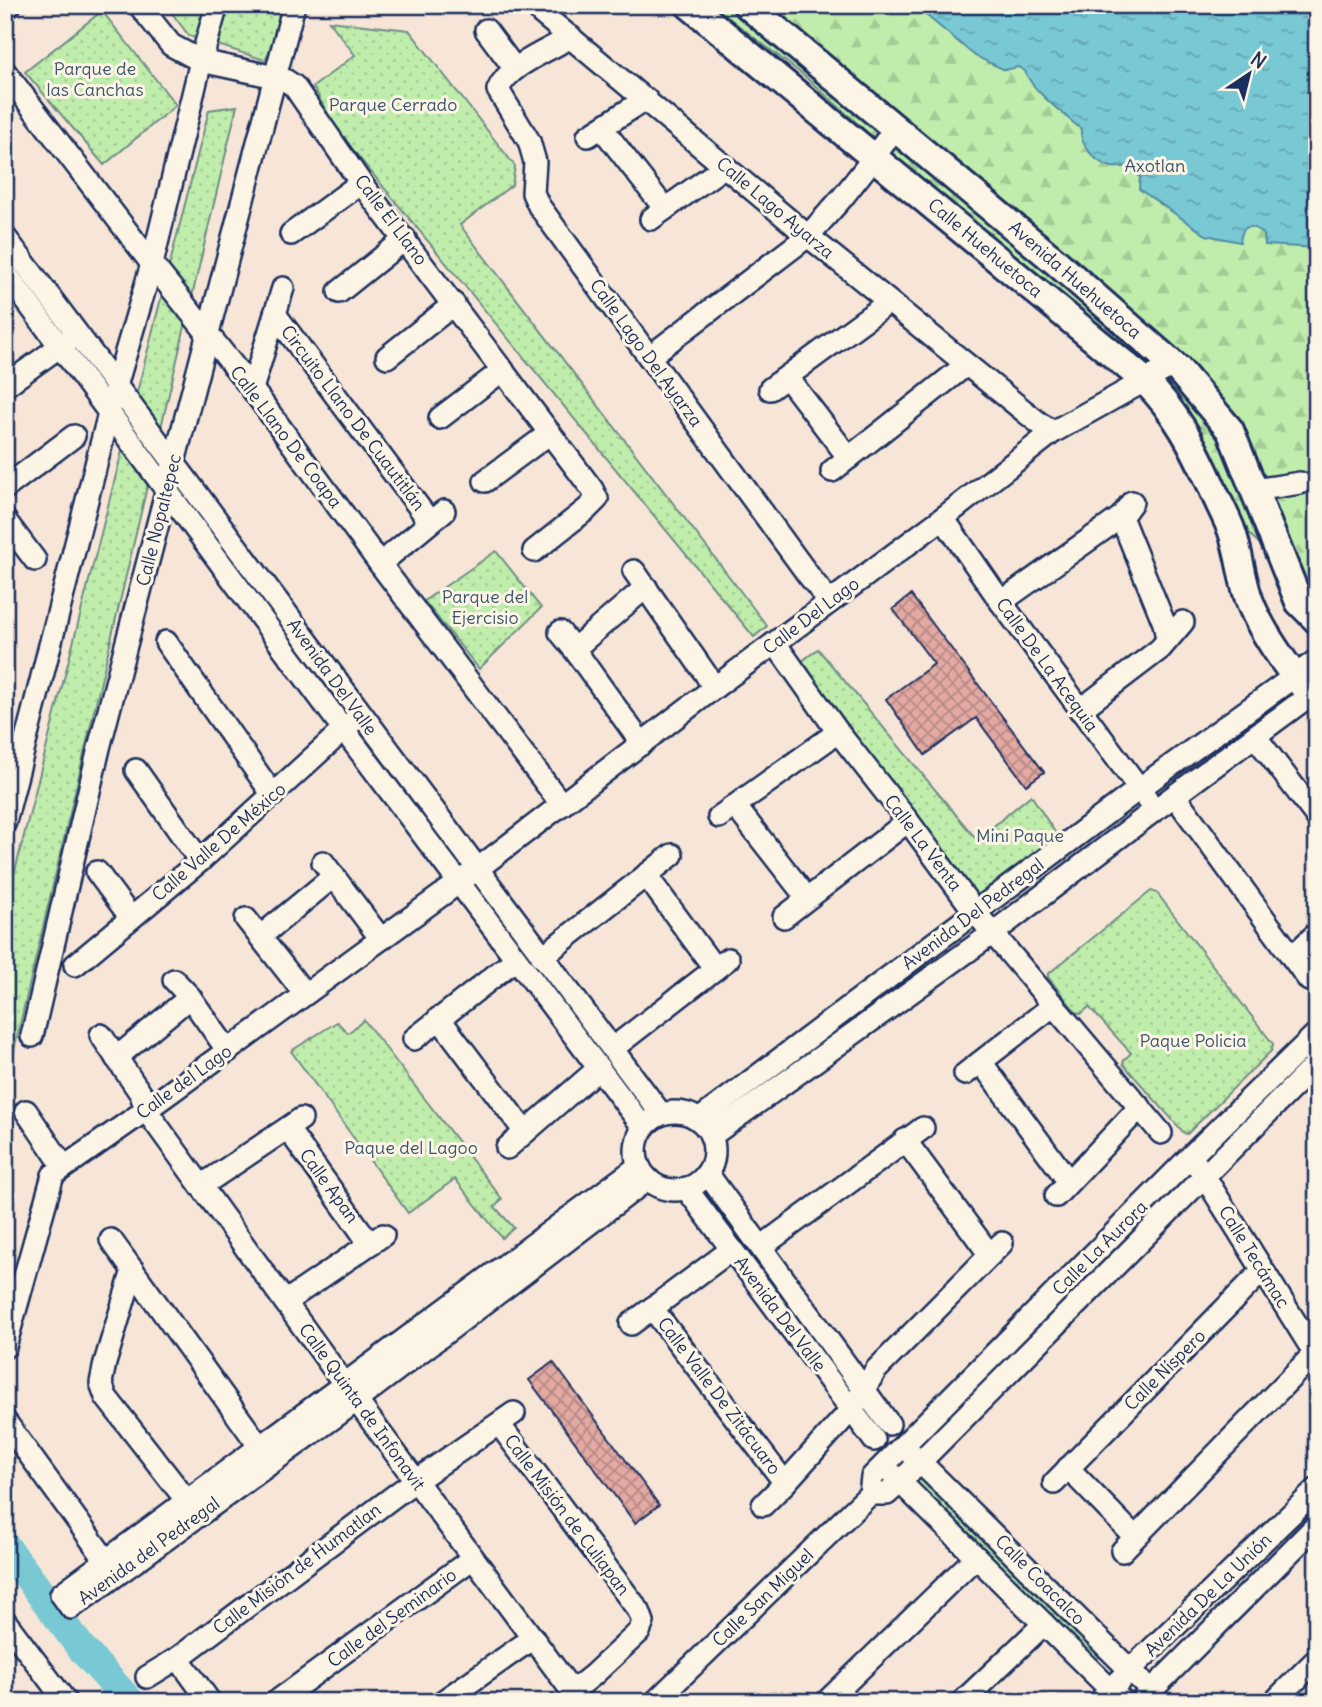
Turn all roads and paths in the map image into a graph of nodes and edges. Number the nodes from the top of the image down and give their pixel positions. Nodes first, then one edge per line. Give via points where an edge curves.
1 (10, 5) edge
2 (139, 5) edge
3 (217, 5) edge
4 (294, 5) edge
5 (689, 5) edge
6 (747, 5) edge
7 (5, 10) edge
8 (541, 13) dead end
9 (486, 30) dead end
10 (571, 37) junction
11 (201, 61) junction
12 (514, 69) junction
13 (5, 72) edge
14 (275, 76) junction
15 (646, 99) junction
16 (895, 128) junction
17 (875, 156) junction
18 (725, 166) junction
19 (361, 183) junction
20 (291, 234) dead end
21 (808, 236) junction
22 (5, 237) edge
23 (405, 239) junction
24 (152, 264) junction
25 (7, 279) edge
26 (283, 288) dead end
27 (339, 292) dead end
28 (889, 302) junction
29 (454, 304) junction
30 (275, 314) junction
31 (208, 336) junction
32 (69, 340) junction
33 (387, 357) dead end
34 (649, 357) junction
35 (966, 365) junction
36 (1173, 365) junction
37 (503, 370) junction
38 (1146, 380) junction
39 (5, 386) edge
40 (116, 386) junction
41 (252, 389) junction
42 (109, 413) junction
43 (440, 418) dead end
44 (1053, 432) junction
45 (550, 433) junction
46 (74, 436) dead end
47 (173, 461) junction
48 (485, 481) dead end
49 (1300, 483) dead end
50 (5, 488) edge
51 (167, 490) junction
52 (1254, 490) junction
53 (943, 518) junction
54 (5, 520) edge
55 (534, 551) dead end
56 (35, 560) dead end
57 (380, 564) junction
58 (829, 601) junction
59 (1001, 602) junction
60 (1317, 620) edge
61 (1183, 622) dead end
62 (560, 632) dead end
63 (1167, 639) junction
64 (166, 642) dead end
65 (775, 643) junction
66 (575, 649) junction
67 (1317, 660) edge
68 (714, 688) junction
69 (1310, 690) edge
70 (1080, 710) junction
71 (352, 723) junction
72 (838, 732) junction
73 (1255, 736) junction
74 (642, 744) junction
75 (136, 770) dead end
76 (1140, 788) junction
77 (273, 795) junction
78 (1175, 796) junction
79 (562, 806) junction
80 (1155, 810) junction
81 (1317, 817) edge
82 (908, 821) junction
83 (5, 822) edge
84 (672, 855) dead end
85 (200, 861) junction
86 (477, 870) junction
87 (97, 872) dead end
88 (646, 875) junction
89 (459, 883) junction
90 (807, 898) junction
91 (975, 912) junction
92 (784, 917) dead end
93 (131, 918) junction
94 (246, 919) dead end
95 (993, 933) junction
96 (1317, 933) edge
97 (261, 936) junction
98 (381, 939) junction
99 (542, 957) junction
100 (1292, 957) junction
101 (516, 959) junction
102 (75, 965) dead end
103 (174, 980) dead end
104 (1309, 980) dead end
105 (305, 993) junction
106 (190, 997) junction
107 (1054, 1005) junction
108 (439, 1018) junction
109 (1317, 1032) edge
110 (101, 1035) dead end
111 (32, 1036) dead end
112 (414, 1039) dead end
113 (612, 1049) junction
114 (228, 1051) junction
115 (116, 1058) junction
116 (1317, 1063) edge
117 (599, 1068) junction
118 (1140, 1107) junction
119 (146, 1110) junction
120 (26, 1111) dead end
121 (661, 1114) junction
122 (643, 1127) junction
123 (705, 1128) junction
124 (923, 1128) dead end
125 (525, 1132) junction
126 (1161, 1133) dead end
127 (905, 1140) junction
128 (507, 1148) dead end
129 (1192, 1155) junction
130 (64, 1167) junction
131 (643, 1173) junction
132 (707, 1173) junction
133 (1204, 1176) junction
134 (201, 1186) junction
135 (686, 1188) junction
136 (111, 1240) dead end
137 (761, 1247) junction
138 (731, 1250) junction
139 (133, 1270) junction
140 (1262, 1271) junction
141 (285, 1302) junction
142 (652, 1308) junction
143 (631, 1324) dead end
144 (5, 1347) edge
145 (1315, 1356) edge
146 (863, 1389) junction
147 (350, 1392) junction
148 (851, 1410) junction
149 (5, 1421) edge
150 (889, 1424) dead end
151 (874, 1440) dead end
152 (904, 1446) junction
153 (260, 1447) junction
154 (920, 1461) junction
155 (884, 1465) junction
156 (416, 1481) junction
157 (900, 1482) junction
158 (785, 1483) junction
159 (1317, 1489) edge
160 (870, 1494) junction
161 (187, 1501) junction
162 (763, 1506) dead end
163 (1317, 1525) edge
164 (976, 1556) junction
165 (473, 1558) junction
166 (112, 1568) junction
167 (5, 1621) edge
168 (1044, 1624) junction
169 (533, 1638) junction
170 (178, 1658) junction
171 (1317, 1659) edge
172 (1130, 1670) junction
173 (147, 1677) dead end
174 (577, 1696) edge
175 (1111, 1698) edge
176 (1148, 1698) edge
177 (452, 1699) edge
178 (66, 1702) edge
179 (210, 1702) edge
180 (276, 1702) edge
181 (655, 1702) edge
182 (827, 1702) edge
183 (962, 1702) edge
184 (1274, 1702) edge

1 - 7 street
2 - 11 street, Calle El Llano via 171,45
3 - 11 street
4 - 14 street, Calle Nopaltepec
5 - 17 main road, Calle Huehuetoca
6 - 16 main road, Avenida Huehuetoca
8 - 10 street, Calle Lago Ayarza
9 - 12 street
10 - 12 street
10 - 15 street, Calle Lago Ayarza
11 - 14 street, Calle El Llano
11 - 24 street
12 - 34 street, Calle Lago Del Ayarza via 498,90 530,141 535,162 533,193 539,206
13 - 24 street, Calle Llano De Coapa
14 - 19 street, Calle El Llano via 294,86
14 - 31 street, Calle Nopaltepec
15 - 18 street, Calle Lago Ayarza
15 - 18 street via 595,132 658,214
16 - 17 street
16 - 36 main road, Avenida Huehuetoca
17 - 21 street
17 - 38 main road, Calle Huehuetoca
18 - 21 street, Calle Lago Ayarza
19 - 20 street
19 - 23 street, Calle El Llano
21 - 28 street, Calle Lago Ayarza
21 - 34 street
22 - 32 street, Avenida Del Valle
23 - 27 street
23 - 29 street, Calle El Llano
24 - 31 street, Calle Llano De Coapa
24 - 40 street
25 - 32 street, Avenida Del Valle
26 - 30 street, Circuito Llano De Cuautitlán
28 - 35 street, Calle Lago Ayarza
28 - 35 street via 778,383 841,464
29 - 33 street
29 - 37 street, Calle El Llano
30 - 41 street, Circuito Llano De Cuautitlán
30 - 57 street, Circuito Llano De Cuautitlán via 437,517
31 - 41 street, Calle Llano De Coapa
31 - 47 street, Calle Nopaltepec
32 - 39 street
32 - 40 street, Avenida Del Valle
32 - 42 street, Avenida Del Valle
34 - 58 street, Calle Lago Del Ayarza
35 - 44 street, Calle Lago Ayarza
36 - 38 street, Calle Del Lago
36 - 52 main road, Avenida Huehuetoca via 1230,430
37 - 43 street
37 - 45 street, Calle El Llano
38 - 44 street, Calle Del Lago
38 - 69 main road, Calle Huehuetoca via 1189,439 1231,531 1260,622
40 - 42 street
40 - 47 street, Avenida Del Valle
41 - 57 street, Calle Llano De Coapa
42 - 51 street, Avenida Del Valle
42 - 83 street
44 - 53 street, Calle Del Lago
45 - 48 street
45 - 55 street, Calle El Llano via 597,499
46 - 50 street
47 - 51 street, Calle Nopaltepec
47 - 71 street, Avenida Del Valle
49 - 52 street
51 - 71 street, Avenida Del Valle
51 - 111 street, Calle Nopaltepec via 99,748
52 - 60 main road, Avenida Huehuetoca via 1299,602
53 - 58 street, Calle Del Lago
53 - 59 street, Calle De La Acequia
54 - 56 street
57 - 79 street, Calle Llano De Coapa
58 - 65 street, Calle Del Lago
59 - 63 street via 1126,510
59 - 70 street, Calle De La Acequia
61 - 63 street
62 - 66 street
63 - 70 street
64 - 77 street
65 - 68 street, Calle Del Lago
65 - 72 street, Calle La Venta
66 - 68 street via 640,579
66 - 74 street
67 - 69 street, Avenida Del Pedregal
68 - 74 street, Calle Del Lago
69 - 73 street, Avenida Del Pedregal
69 - 76 street, Avenida Del Pedregal
70 - 76 street, Calle De La Acequia
71 - 77 street, Calle Valle De México
71 - 86 street, Avenida Del Valle
71 - 89 street, Avenida Del Valle
72 - 82 street, Calle La Venta
72 - 90 street via 727,811
73 - 78 street, Avenida Del Pedregal
73 - 81 street
74 - 79 street, Calle Del Lago
75 - 85 street
76 - 80 street, Calle De La Acequia
76 - 91 street, Avenida Del Pedregal
77 - 85 street, Calle Valle De México
78 - 80 street, Avenida Del Pedregal
78 - 100 street
79 - 86 street, Calle Del Lago
80 - 95 street, Avenida Del Pedregal
82 - 90 street
82 - 91 street, Calle La Venta
84 - 88 street
85 - 93 street, Calle Valle De México
86 - 89 street, Calle Del Lago
86 - 99 street, Avenida Del Valle
87 - 93 street
88 - 99 street
88 - 113 street via 721,964
89 - 98 street, Calle del Lago
89 - 101 street, Avenida Del Valle
90 - 92 street
91 - 95 street, Calle La Venta
91 - 123 street, Avenida Del Pedregal
93 - 102 street, Calle Valle De México
94 - 97 street
95 - 107 street, Calle La Venta
95 - 123 street, Avenida Del Pedregal
96 - 100 street
97 - 98 street via 328,869
97 - 105 street
98 - 105 street, Calle del Lago
99 - 113 street, Avenida Del Valle
100 - 104 street
101 - 108 street
101 - 117 street, Avenida Del Valle
103 - 106 street
105 - 114 street, Calle del Lago
106 - 114 street
106 - 115 street
107 - 118 street, Calle La Venta
107 - 118 street via 973,1068 1063,1189
108 - 112 street
108 - 125 street
109 - 129 street, Calle La Aurora
110 - 115 street, Calle Quinta de Infonavit
113 - 121 street, Avenida Del Valle
114 - 119 street, Calle del Lago
115 - 119 street, Calle Quinta de Infonavit via 141,1094
116 - 133 street, Calle La Aurora
117 - 122 street, Avenida Del Valle
117 - 125 street
118 - 126 street, Calle La Venta
119 - 130 street, Calle del Lago
119 - 134 street, Calle Quinta de Infonavit
120 - 130 street
121 - 122 street
121 - 123 street via 691,1114
122 - 131 street via 635,1144
123 - 132 street via 714,1149
124 - 127 street
125 - 128 street
127 - 137 street
127 - 146 street, Calle Valle De Zitácuaro via 995,1249 876,1370
129 - 133 street, Calle Tecámac
129 - 152 street, Calle La Aurora
130 - 144 street, Calle del Lago via 53,1175
131 - 135 street via 666,1189
131 - 147 street, Avenida del Pedregal
132 - 135 street
132 - 137 street, Avenida Del Valle
133 - 140 street, Calle Tecámac
133 - 154 street, Calle La Aurora
134 - 141 street, Calle Quinta de Infonavit
134 - 141 street, Calle Apan via 294,1124 377,1240
135 - 138 street, Avenida Del Valle
136 - 139 street
137 - 146 street, Avenida Del Valle
138 - 142 street, Calle Valle De Zitácuaro
138 - 148 street, Avenida Del Valle
139 - 153 street
139 - 161 street via 101,1383 106,1397
140 - 145 street, Calle Tecámac
140 - 145 street, Calle Níspero via 1061,1476 1128,1544
141 - 147 street, Calle Quinta de Infonavit
142 - 143 street, Calle Valle De Zitácuaro
142 - 158 street, Calle Valle De Zitácuaro
146 - 148 street, Calle Valle De Zitácuaro
146 - 150 street, Avenida Del Valle
147 - 153 street, Avenida del Pedregal
147 - 156 street, Calle Quinta de Infonavit
147 - 166 street, Avenida del Pedregal via 340,1413
148 - 151 street, Avenida Del Valle
148 - 158 street, Calle Valle De Zitácuaro
149 - 166 street
152 - 154 street, Calle Coacalco
152 - 155 street, Calle La Aurora
153 - 161 street, Avenida del Pedregal
154 - 157 street, Calle La Aurora
154 - 172 street, Calle Coacalco
155 - 157 street, Calle Coacalco
155 - 160 street, Calle San Miguel via 872,1477
156 - 165 street, Calle Quinta de Infonavit
156 - 170 street, Calle Misión de Humatlan
156 - 174 street, Calle Misión de Culiapan via 506,1418 643,1622 639,1632
157 - 160 street, Calle San Miguel via 887,1494
157 - 164 street, Calle Coacalco
158 - 162 street, Calle Valle De Zitácuaro
159 - 172 street, Avenida De La Unión
160 - 181 street, Calle San Miguel
161 - 166 street, Avenida del Pedregal
163 - 176 street, Avenida De La Unión
164 - 168 street, Calle Coacalco
164 - 182 street
165 - 169 street, Calle Quinta de Infonavit
165 - 180 street, Calle del Seminario
167 - 178 street
168 - 175 street, Calle Coacalco
168 - 183 street
169 - 174 street, Calle Quinta de Infonavit
169 - 177 street
170 - 173 street, Calle Misión de Humatlan
170 - 179 street
171 - 184 street
172 - 175 street, Avenida De La Unión
172 - 176 street, Calle Coacalco

